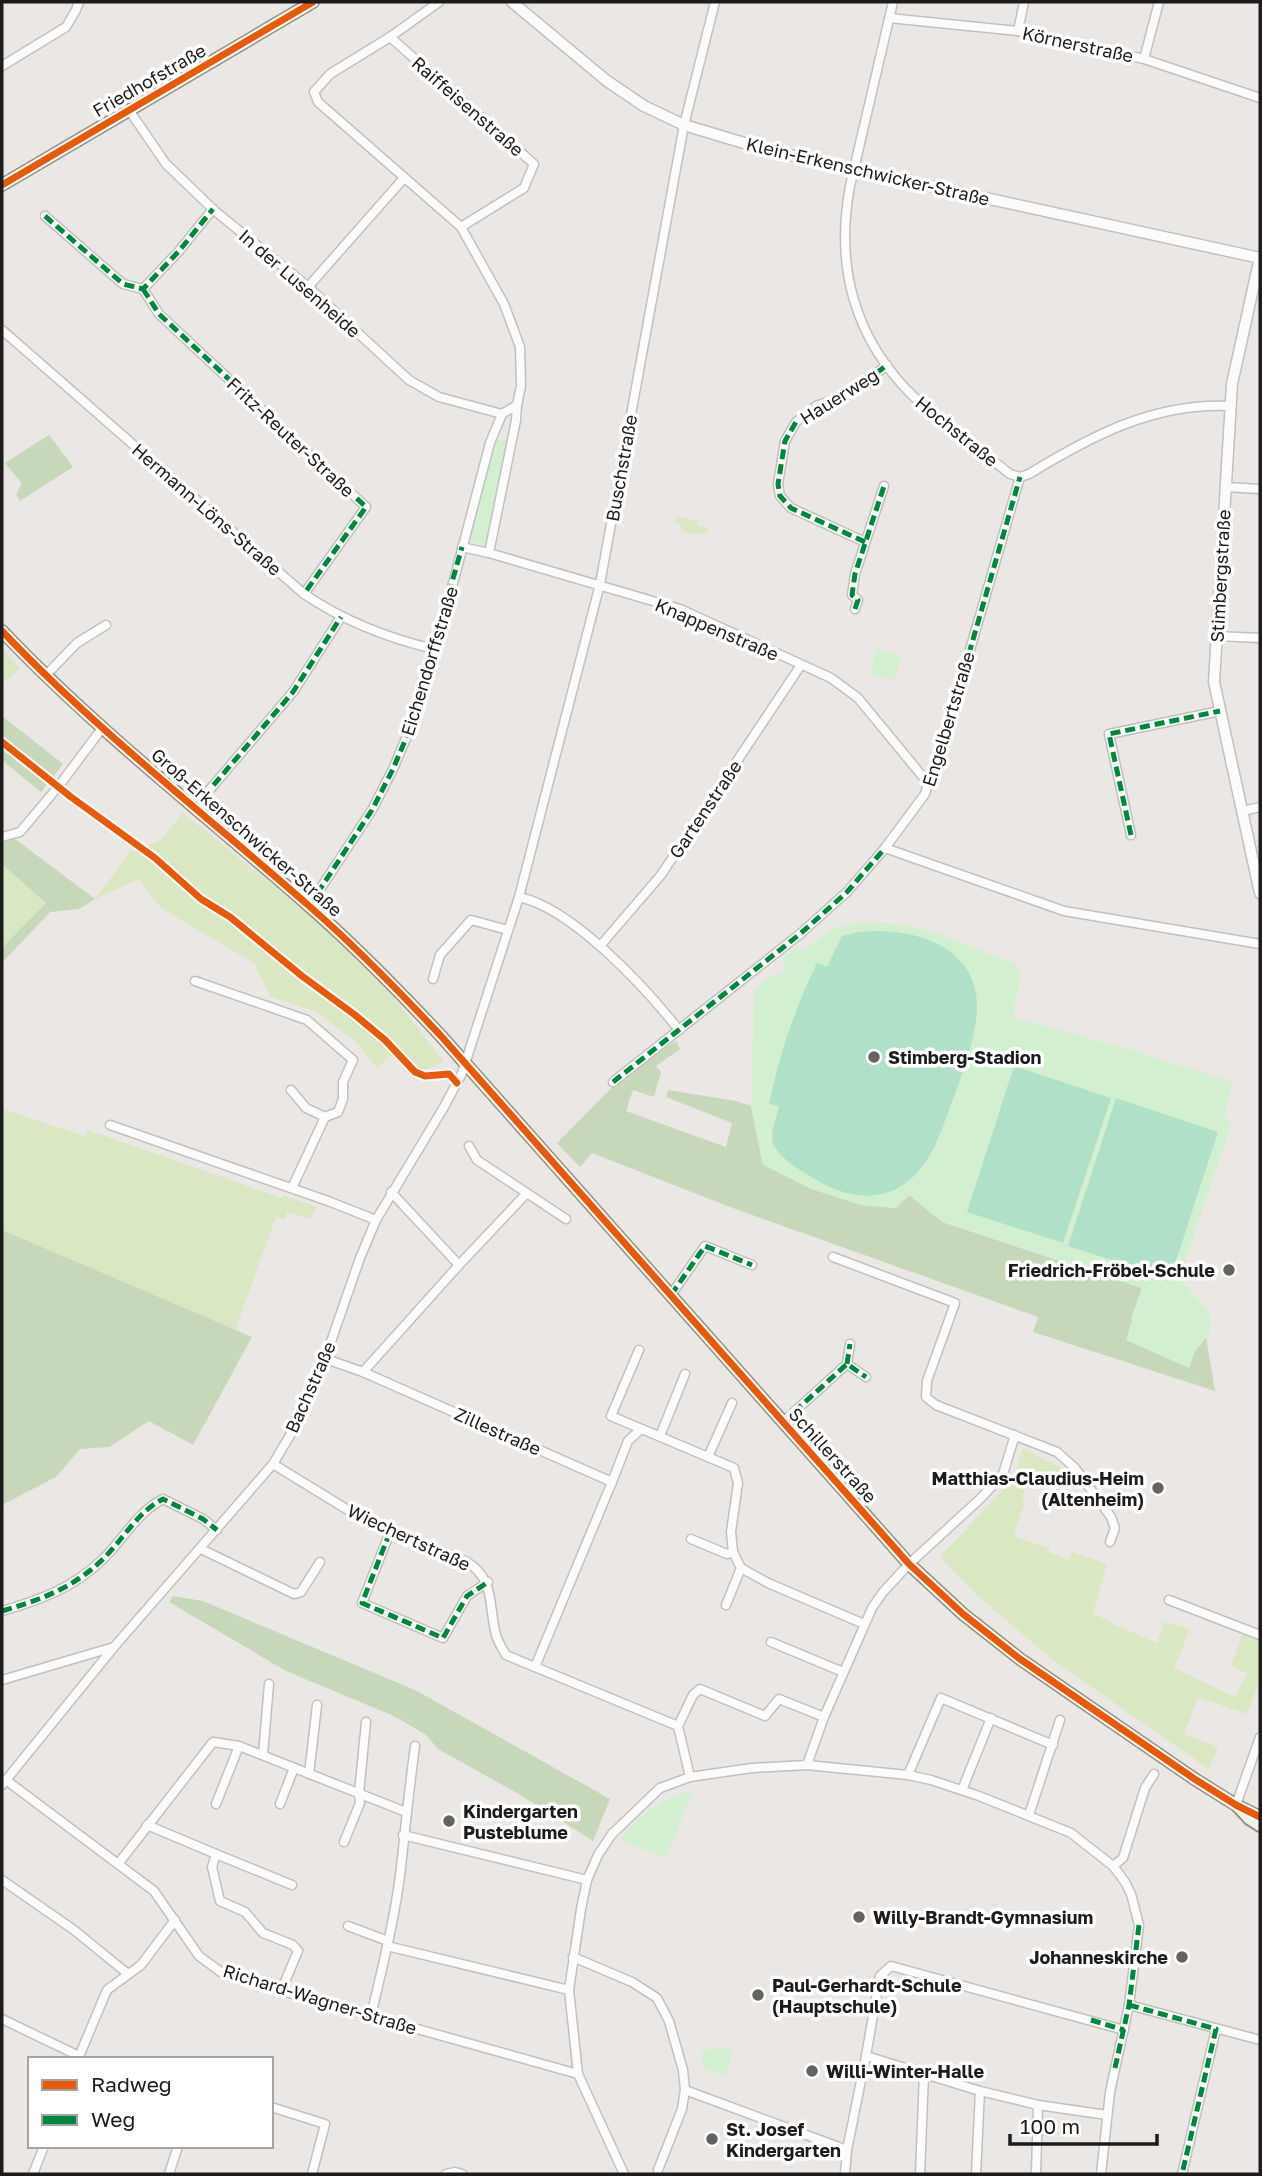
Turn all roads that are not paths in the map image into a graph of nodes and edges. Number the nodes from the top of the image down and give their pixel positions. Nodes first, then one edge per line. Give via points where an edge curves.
1 (79, 2) edge
2 (313, 2) edge
3 (439, 2) edge
4 (512, 2) edge
5 (715, 2) edge
6 (893, 2) edge
7 (1024, 2) edge
8 (1159, 2) edge
9 (889, 18) junction
10 (1018, 31) junction
11 (390, 37) junction
12 (1144, 59) junction
13 (2, 66) edge
14 (1260, 98) edge
15 (129, 110) junction
16 (684, 125) junction
17 (855, 169) junction
18 (404, 178) junction
19 (2, 185) edge
20 (213, 209) junction
21 (45, 216) dead end
22 (461, 227) junction
23 (1260, 258) edge
24 (308, 287) junction
25 (143, 289) junction
26 (2, 330) edge
27 (887, 365) junction
28 (517, 405) junction
29 (1230, 406) junction
30 (502, 414) junction
31 (1020, 477) junction
32 (884, 486) dead end
33 (1225, 486) junction
34 (1260, 489) edge
35 (865, 542) junction
36 (463, 547) junction
37 (489, 552) junction
38 (600, 584) junction
39 (304, 594) junction
40 (855, 609) dead end
41 (341, 617) junction
42 (106, 625) dead end
43 (2, 632) edge
44 (1216, 636) junction
45 (1260, 638) edge
46 (434, 649) junction
47 (801, 665) junction
48 (46, 675) junction
49 (1220, 711) junction
50 (103, 727) junction
51 (928, 783) junction
52 (1260, 807) edge
53 (194, 808) junction
54 (1242, 811) junction
55 (1131, 835) dead end
56 (2, 837) edge
57 (885, 848) junction
58 (1260, 893) edge
59 (519, 897) junction
60 (309, 906) junction
61 (508, 930) junction
62 (1260, 944) edge
63 (600, 946) junction
64 (433, 979) dead end
65 (195, 981) dead end
66 (679, 1030) junction
67 (464, 1063) junction
68 (613, 1082) dead end
69 (291, 1090) dead end
70 (325, 1117) junction
71 (110, 1125) dead end
72 (470, 1146) dead end
73 (292, 1188) junction
74 (391, 1192) junction
75 (526, 1194) junction
76 (566, 1219) dead end
77 (376, 1220) junction
78 (833, 1257) dead end
79 (459, 1265) junction
80 (752, 1265) dead end
81 (671, 1295) junction
82 (850, 1344) dead end
83 (639, 1350) dead end
84 (326, 1359) junction
85 (847, 1364) junction
86 (363, 1372) junction
87 (685, 1374) dead end
88 (866, 1377) dead end
89 (732, 1403) dead end
90 (783, 1422) junction
91 (641, 1429) junction
92 (1015, 1435) junction
93 (660, 1436) junction
94 (709, 1457) junction
95 (272, 1464) junction
96 (612, 1482) junction
97 (217, 1530) junction
98 (390, 1532) junction
99 (691, 1539) dead end
100 (1110, 1542) dead end
101 (201, 1549) junction
102 (733, 1552) junction
103 (320, 1562) dead end
104 (909, 1564) junction
105 (741, 1568) junction
106 (488, 1582) junction
107 (1169, 1600) dead end
108 (726, 1605) dead end
109 (2, 1611) edge
110 (864, 1624) junction
111 (1260, 1635) edge
112 (771, 1642) dead end
113 (114, 1647) junction
114 (535, 1667) junction
115 (843, 1672) junction
116 (2, 1680) edge
117 (269, 1684) dead end
118 (317, 1704) dead end
119 (824, 1717) junction
120 (991, 1718) junction
121 (1060, 1720) dead end
122 (366, 1722) dead end
123 (678, 1726) junction
124 (1260, 1737) edge
125 (1053, 1745) junction
126 (239, 1746) junction
127 (415, 1746) dead end
128 (263, 1755) junction
129 (807, 1765) junction
130 (294, 1768) junction
131 (309, 1774) junction
132 (1154, 1774) dead end
133 (908, 1775) junction
134 (690, 1777) junction
135 (4, 1782) edge
136 (962, 1790) junction
137 (359, 1793) junction
138 (216, 1804) dead end
139 (280, 1804) dead end
140 (1236, 1805) junction
141 (406, 1812) junction
142 (1030, 1815) junction
143 (1260, 1817) edge
144 (147, 1825) junction
145 (1260, 1826) edge
146 (403, 1835) junction
147 (344, 1842) dead end
148 (216, 1854) junction
149 (118, 1864) junction
150 (1113, 1866) junction
151 (2, 1880) edge
152 (587, 1880) junction
153 (292, 1885) dead end
154 (175, 1920) junction
155 (348, 1926) dead end
156 (388, 1944) junction
157 (573, 1957) junction
158 (128, 1973) junction
159 (569, 1990) junction
160 (281, 1991) junction
161 (1129, 2005) junction
162 (371, 2016) junction
163 (2, 2018) edge
164 (1216, 2029) junction
165 (1124, 2030) junction
166 (1260, 2040) edge
167 (866, 2056) junction
168 (78, 2057) edge
169 (578, 2074) junction
170 (924, 2074) junction
171 (685, 2090) junction
172 (980, 2091) junction
173 (1038, 2105) junction
174 (273, 2108) edge
175 (1107, 2115) junction
176 (43, 2148) edge
177 (177, 2148) edge
178 (847, 2150) junction
179 (658, 2170) dead end
180 (33, 2174) edge
181 (169, 2174) edge
182 (312, 2174) edge
183 (624, 2174) edge
184 (845, 2174) edge
185 (920, 2174) edge
186 (976, 2174) edge
187 (1035, 2174) edge
188 (1101, 2174) edge
189 (1182, 2174) edge

1 - 13 street via 66,27
2 - 15 main road, Friedhofstraße
3 - 11 street
4 - 16 street, Klein-Erkenschwicker-Straße via 607,81
5 - 16 street, Buschstraße
6 - 9 street, Hochstraße
7 - 10 street
8 - 12 street
9 - 10 street, Körnerstraße
9 - 17 street, Hochstraße
10 - 12 street, Körnerstraße
11 - 18 street via 330,74 314,92 318,102
11 - 22 street, Raiffeisenstraße via 534,164 524,188
12 - 14 street, Körnerstraße
15 - 19 main road, Friedhofstraße
15 - 20 street, In der Lusenheide via 166,164
16 - 17 street, Klein-Erkenschwicker-Straße via 771,151
16 - 38 street, Buschstraße
17 - 23 street, Klein-Erkenschwicker-Straße
17 - 27 street, Hochstraße via 846,209 845,264 855,305
18 - 22 street
18 - 24 street
20 - 24 street, In der Lusenheide
20 - 25 street
21 - 25 street via 123,285
22 - 28 street via 504,303 520,347
23 - 29 street, Stimbergstraße via 1234,368
24 - 30 street, In der Lusenheide via 409,380 439,397
25 - 39 street, Fritz-Reuter-Straße via 159,314 366,507
26 - 39 street, Hermann-Löns-Straße
27 - 31 street, Hochstraße via 914,397 1010,474
27 - 35 street, Hauerweg via 796,422 785,441 778,484 780,496 791,508
28 - 30 street
28 - 37 street
29 - 31 street via 1184,408 1130,421
29 - 33 street, Stimbergstraße
30 - 36 street, Eichendorffstraße
31 - 51 street, Engelbertstraße
32 - 35 street
33 - 34 street
33 - 44 street, Stimbergstraße
35 - 40 street via 855,573
36 - 37 street, Knappenstraße
36 - 46 street, Eichendorffstraße
37 - 38 street, Knappenstraße
38 - 47 street, Knappenstraße via 680,609
38 - 59 street, Buschstraße
39 - 41 street, Hermann-Löns-Straße
41 - 46 street, Hermann-Löns-Straße
41 - 53 street via 293,692
42 - 48 street via 77,643
43 - 48 main road, Groß-Erkenschwicker-Straße
44 - 45 street
44 - 49 street, Stimbergstraße via 1214,682
46 - 60 street, Eichendorffstraße via 393,769 372,810
47 - 51 street, Knappenstraße via 831,678 858,698
47 - 63 street, Gartenstraße via 661,875
48 - 50 main road, Groß-Erkenschwicker-Straße
49 - 54 street, Stimbergstraße
49 - 55 street via 1109,734
50 - 53 main road, Groß-Erkenschwicker-Straße
50 - 56 street via 20,832
51 - 57 street, Engelbertstraße via 925,794
52 - 54 street
53 - 60 main road, Groß-Erkenschwicker-Straße
54 - 58 street, Stimbergstraße
57 - 62 street via 1064,911
57 - 66 street, Engelbertstraße via 847,892 800,934
59 - 61 street, Buschstraße
59 - 63 street via 559,914
60 - 67 main road, Groß-Erkenschwicker-Straße via 392,983
61 - 64 street via 471,920 440,955
61 - 67 street, Buschstraße
63 - 66 street
65 - 70 street via 307,1020 353,1060 343,1082 338,1112
66 - 68 street, Engelbertstraße
67 - 74 street, Bachstraße via 444,1107
67 - 81 main road, Schillerstraße
69 - 70 street via 306,1108
70 - 73 street
71 - 73 street
72 - 75 street via 477,1160
73 - 77 street
74 - 77 street, Bachstraße
74 - 79 street
75 - 76 street
75 - 79 street
77 - 84 street, Bachstraße
78 - 92 street via 955,1303 927,1381 926,1397
79 - 86 street
80 - 81 street via 705,1246
81 - 90 main road, Schillerstraße
82 - 85 street
83 - 91 street via 611,1416
84 - 86 street, Zillestraße
84 - 95 street, Bachstraße via 302,1415
85 - 88 street
85 - 90 street, Schillerstraße
86 - 96 street, Zillestraße
87 - 93 street
89 - 94 street
90 - 104 main road, Schillerstraße
91 - 93 street
91 - 96 street via 628,1441
92 - 100 street via 1057,1452 1075,1468 1111,1517 1115,1528
92 - 104 street via 1003,1474
93 - 94 street
94 - 102 street via 734,1468 738,1483
95 - 97 street, Bachstraße
95 - 98 street, Wiechertstraße
96 - 114 street
97 - 101 street, Bachstraße
97 - 109 street via 163,1499 150,1505 102,1560 71,1586
98 - 106 street, Wiechertstraße via 467,1562
98 - 106 street via 362,1603 443,1638 467,1596
99 - 102 street via 727,1554
101 - 103 street via 294,1594 301,1592
101 - 113 street, Bachstraße
102 - 105 street
104 - 110 street via 883,1592
104 - 140 main road, Schillerstraße via 963,1615 1020,1659
105 - 108 street
105 - 110 street
106 - 114 street, Wiechertstraße via 496,1638 506,1655
107 - 111 street
110 - 115 street
112 - 115 street
113 - 116 street
113 - 135 street, Bachstraße
114 - 123 street, Wiechertstraße
115 - 119 street
117 - 128 street
118 - 131 street
119 - 123 street via 779,1699 765,1716 700,1689
119 - 129 street
120 - 125 street
120 - 133 street via 941,1698
120 - 136 street
121 - 125 street
122 - 137 street
123 - 134 street
124 - 140 street
125 - 142 street
126 - 128 street
126 - 138 street
126 - 144 street via 213,1742
127 - 141 street
128 - 130 street
129 - 133 street
129 - 134 street
130 - 131 street
130 - 139 street
131 - 137 street
132 - 150 street via 1122,1858
133 - 136 street
134 - 152 street via 660,1788 619,1826
135 - 149 street, Richard-Wagner-Straße
136 - 142 street
137 - 141 street
137 - 147 street via 360,1803
140 - 143 main road, Schillerstraße
140 - 145 main road, Schillerstraße
141 - 146 street
142 - 150 street via 1071,1833
144 - 148 street
144 - 149 street
146 - 152 street
146 - 156 street
148 - 153 street
148 - 160 street via 212,1867 220,1901 245,1912 263,1933 298,1951
149 - 154 street, Richard-Wagner-Straße via 154,1891
150 - 161 street via 1131,1894 1139,1925
151 - 158 street
152 - 157 street
154 - 158 street via 141,1965
154 - 160 street, Richard-Wagner-Straße via 199,1956 225,1975
155 - 156 street
156 - 159 street
156 - 162 street
157 - 159 street
157 - 171 street via 657,1998 684,2070
158 - 168 street via 107,1990
159 - 169 street
160 - 162 street, Richard-Wagner-Straße
161 - 164 street
161 - 165 street
162 - 169 street, Richard-Wagner-Straße
163 - 168 street
164 - 166 street
164 - 189 street
165 - 167 street via 891,1966 880,1976
165 - 175 street
167 - 170 street
167 - 178 street
169 - 183 street
170 - 172 street
170 - 185 street
171 - 178 street
171 - 179 street
172 - 173 street
172 - 186 street
173 - 175 street
173 - 187 street
174 - 182 street via 325,2124
175 - 188 street
176 - 180 street
177 - 181 street
178 - 184 street

